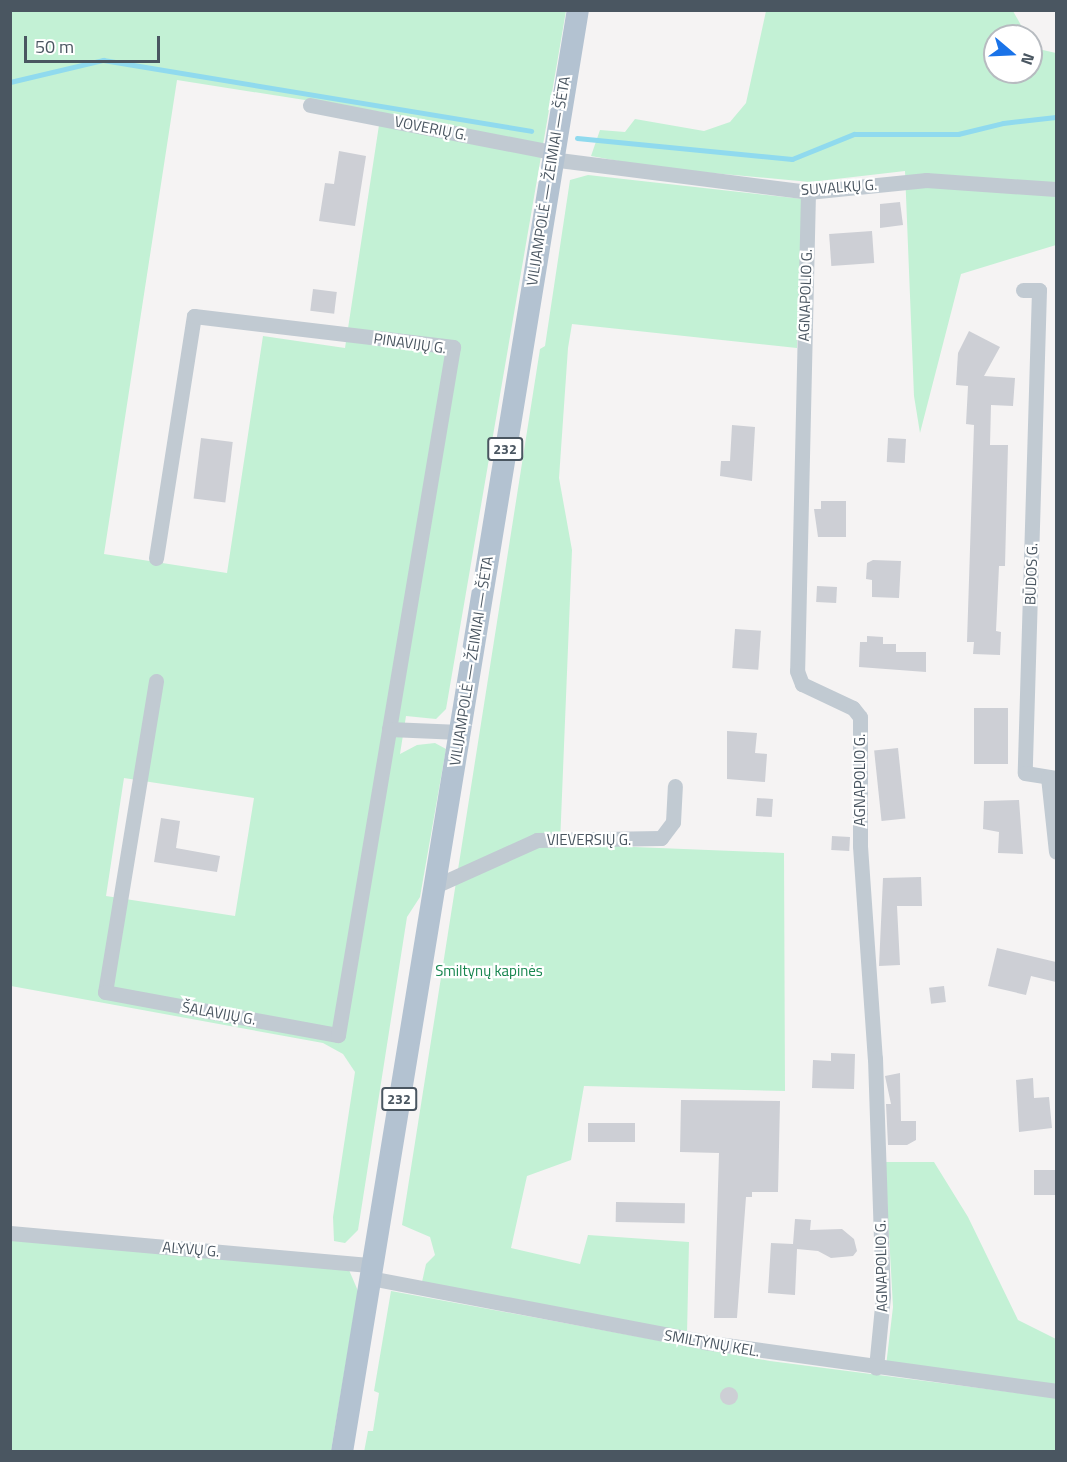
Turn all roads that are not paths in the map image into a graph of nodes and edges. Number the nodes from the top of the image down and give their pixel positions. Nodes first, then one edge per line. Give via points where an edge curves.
1 (578, 10) edge
2 (310, 105) dead end
3 (552, 155) junction
4 (1056, 189) edge
5 (808, 192) junction
6 (1023, 290) dead end
7 (156, 558) dead end
8 (156, 681) dead end
9 (389, 729) junction
10 (460, 732) junction
11 (1052, 777) edge
12 (675, 786) dead end
13 (1056, 852) edge
14 (433, 887) junction
15 (10, 1233) edge
16 (371, 1271) junction
17 (876, 1368) junction
18 (1056, 1392) edge
19 (342, 1452) edge

1 - 3 main road, VILIJAMPOLĖ — ŽEIMIAI — ŠĖTA / 232
2 - 3 street, VOVERIŲ G.
3 - 5 street, SUVALKŲ G.
3 - 10 main road, VILIJAMPOLĖ — ŽEIMIAI — ŠĖTA / 232
4 - 5 street, SUVALKŲ G. via 926,180
5 - 17 street, AGNAPOLIO G. via 797,671 802,684 853,708 860,717 860,846 875,1058 883,1296
6 - 11 street, BŪDOS G. via 1039,290 1025,773
7 - 9 street, PINAVIJŲ G. via 194,316 453,347
8 - 9 street, ŠALAVIJŲ G. via 105,992 338,1035
9 - 10 street
10 - 14 main road, VILIJAMPOLĖ — ŽEIMIAI — ŠĖTA / 232
11 - 13 street, BŪDOS G.
12 - 14 street, VIEVERSIŲ G. via 673,822 661,838 537,840
14 - 16 main road, VILIJAMPOLĖ — ŽEIMIAI — ŠĖTA / 232
15 - 16 street, ALYVŲ G.
16 - 17 street, SMILTYNŲ KEL. via 704,1342
16 - 19 main road, VILIJAMPOLĖ — ŽEIMIAI — ŠĖTA / 232
17 - 18 street, SMILTYNŲ KEL.

